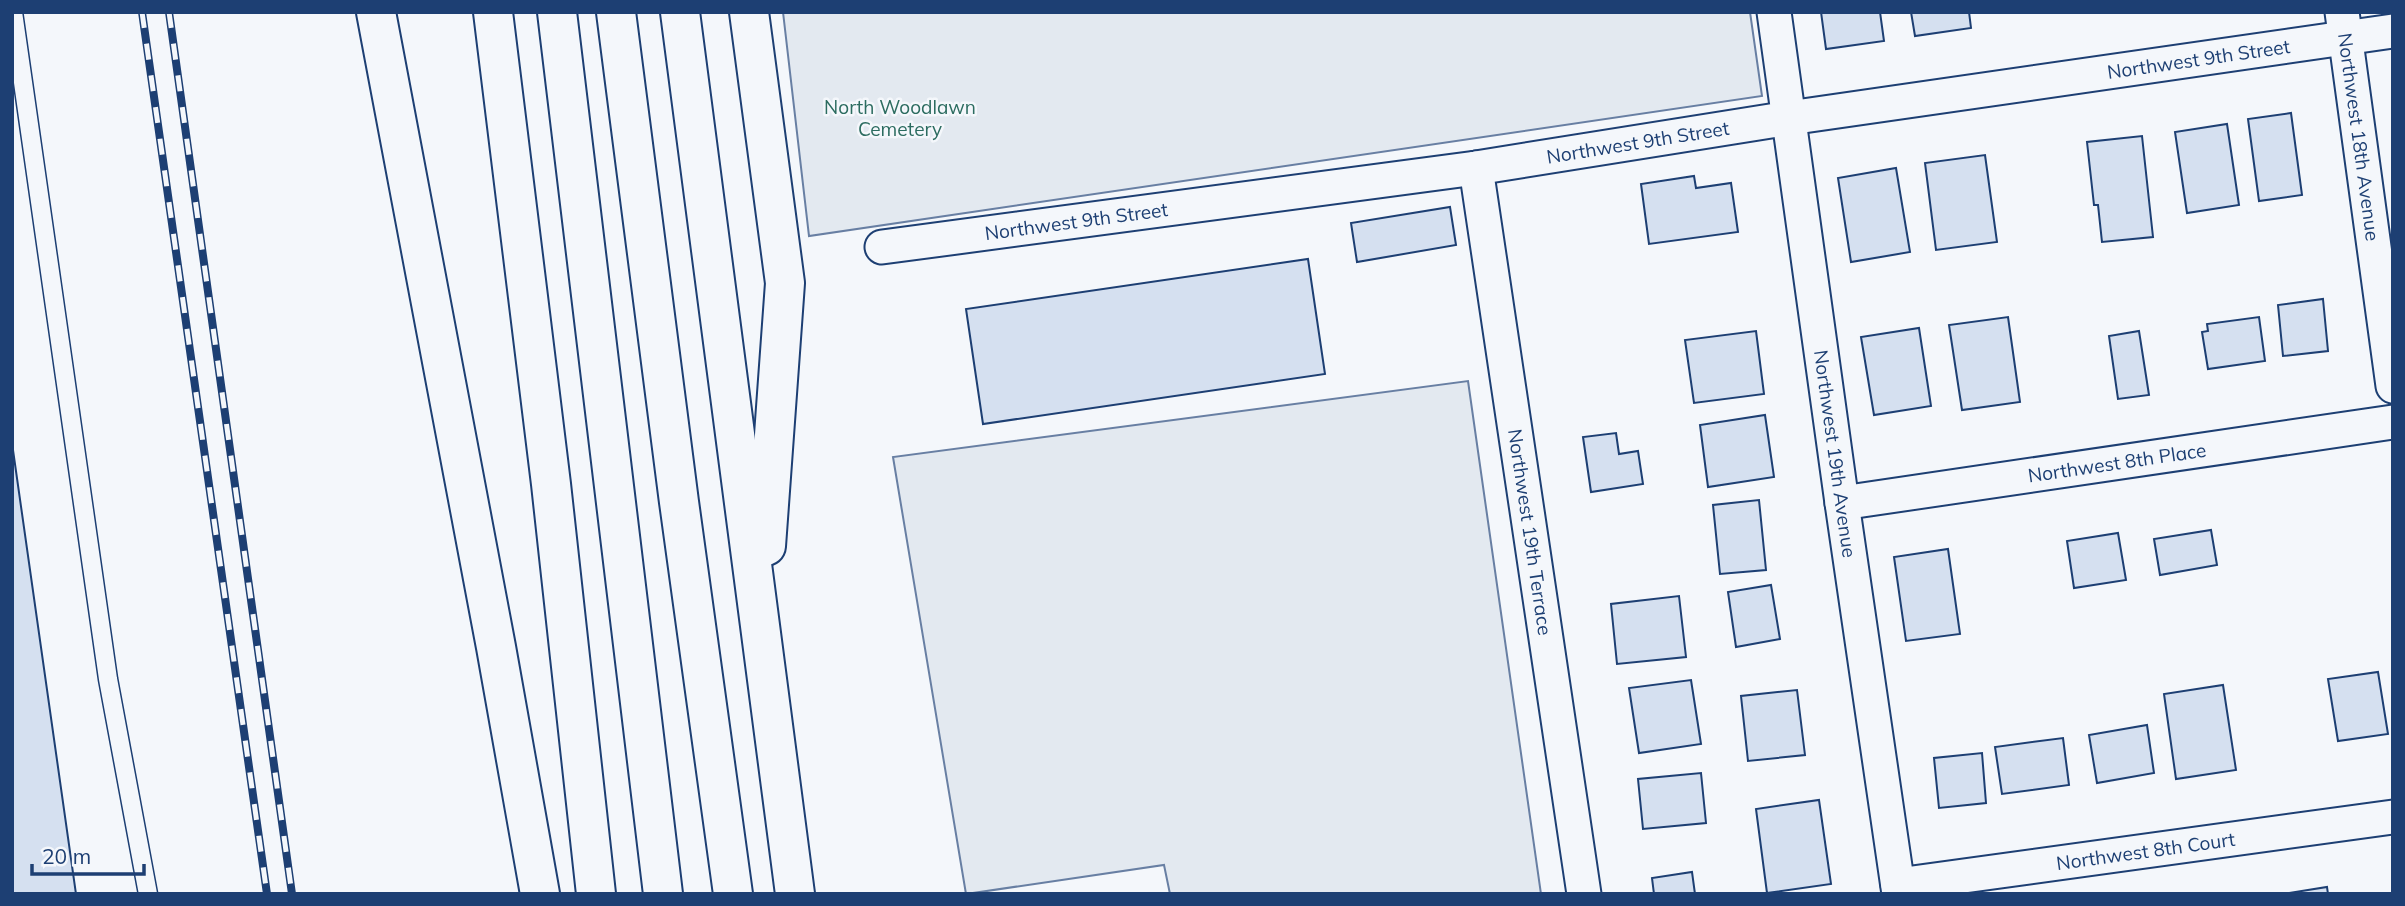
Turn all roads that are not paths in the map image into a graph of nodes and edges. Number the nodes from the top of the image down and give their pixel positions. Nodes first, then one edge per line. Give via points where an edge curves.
1 (13, 12) edge
2 (376, 12) edge
3 (493, 12) edge
4 (557, 12) edge
5 (616, 12) edge
6 (681, 12) edge
7 (749, 12) edge
8 (1774, 12) edge
9 (2344, 25) edge
10 (2393, 30) edge
11 (1789, 118) junction
12 (1476, 168) junction
13 (882, 247) dead end
14 (2393, 386) edge
15 (2393, 422) edge
16 (1842, 503) junction
17 (760, 628) junction
18 (2393, 817) edge
19 (1898, 889) edge
20 (148, 894) edge
21 (540, 894) edge
22 (597, 894) edge
23 (663, 894) edge
24 (733, 894) edge
25 (795, 894) edge
26 (1584, 894) edge

1 - 20 lane via 107,679
2 - 21 highway
3 - 22 highway
4 - 23 highway
5 - 24 highway
6 - 17 highway
7 - 17 highway via 785,283
8 - 11 street, Northwest 19th Avenue
9 - 10 street, Northwest 9th Street
9 - 11 street, Northwest 9th Street
9 - 14 street, Northwest 18th Avenue
11 - 12 street, Northwest 9th Street
11 - 16 street, Northwest 19th Avenue
12 - 13 street, Northwest 9th Street
12 - 26 street, Northwest 19th Terrace
15 - 16 street, Northwest 8th Place
16 - 19 street, Northwest 19th Avenue
17 - 25 highway
18 - 19 street, Northwest 8th Court

